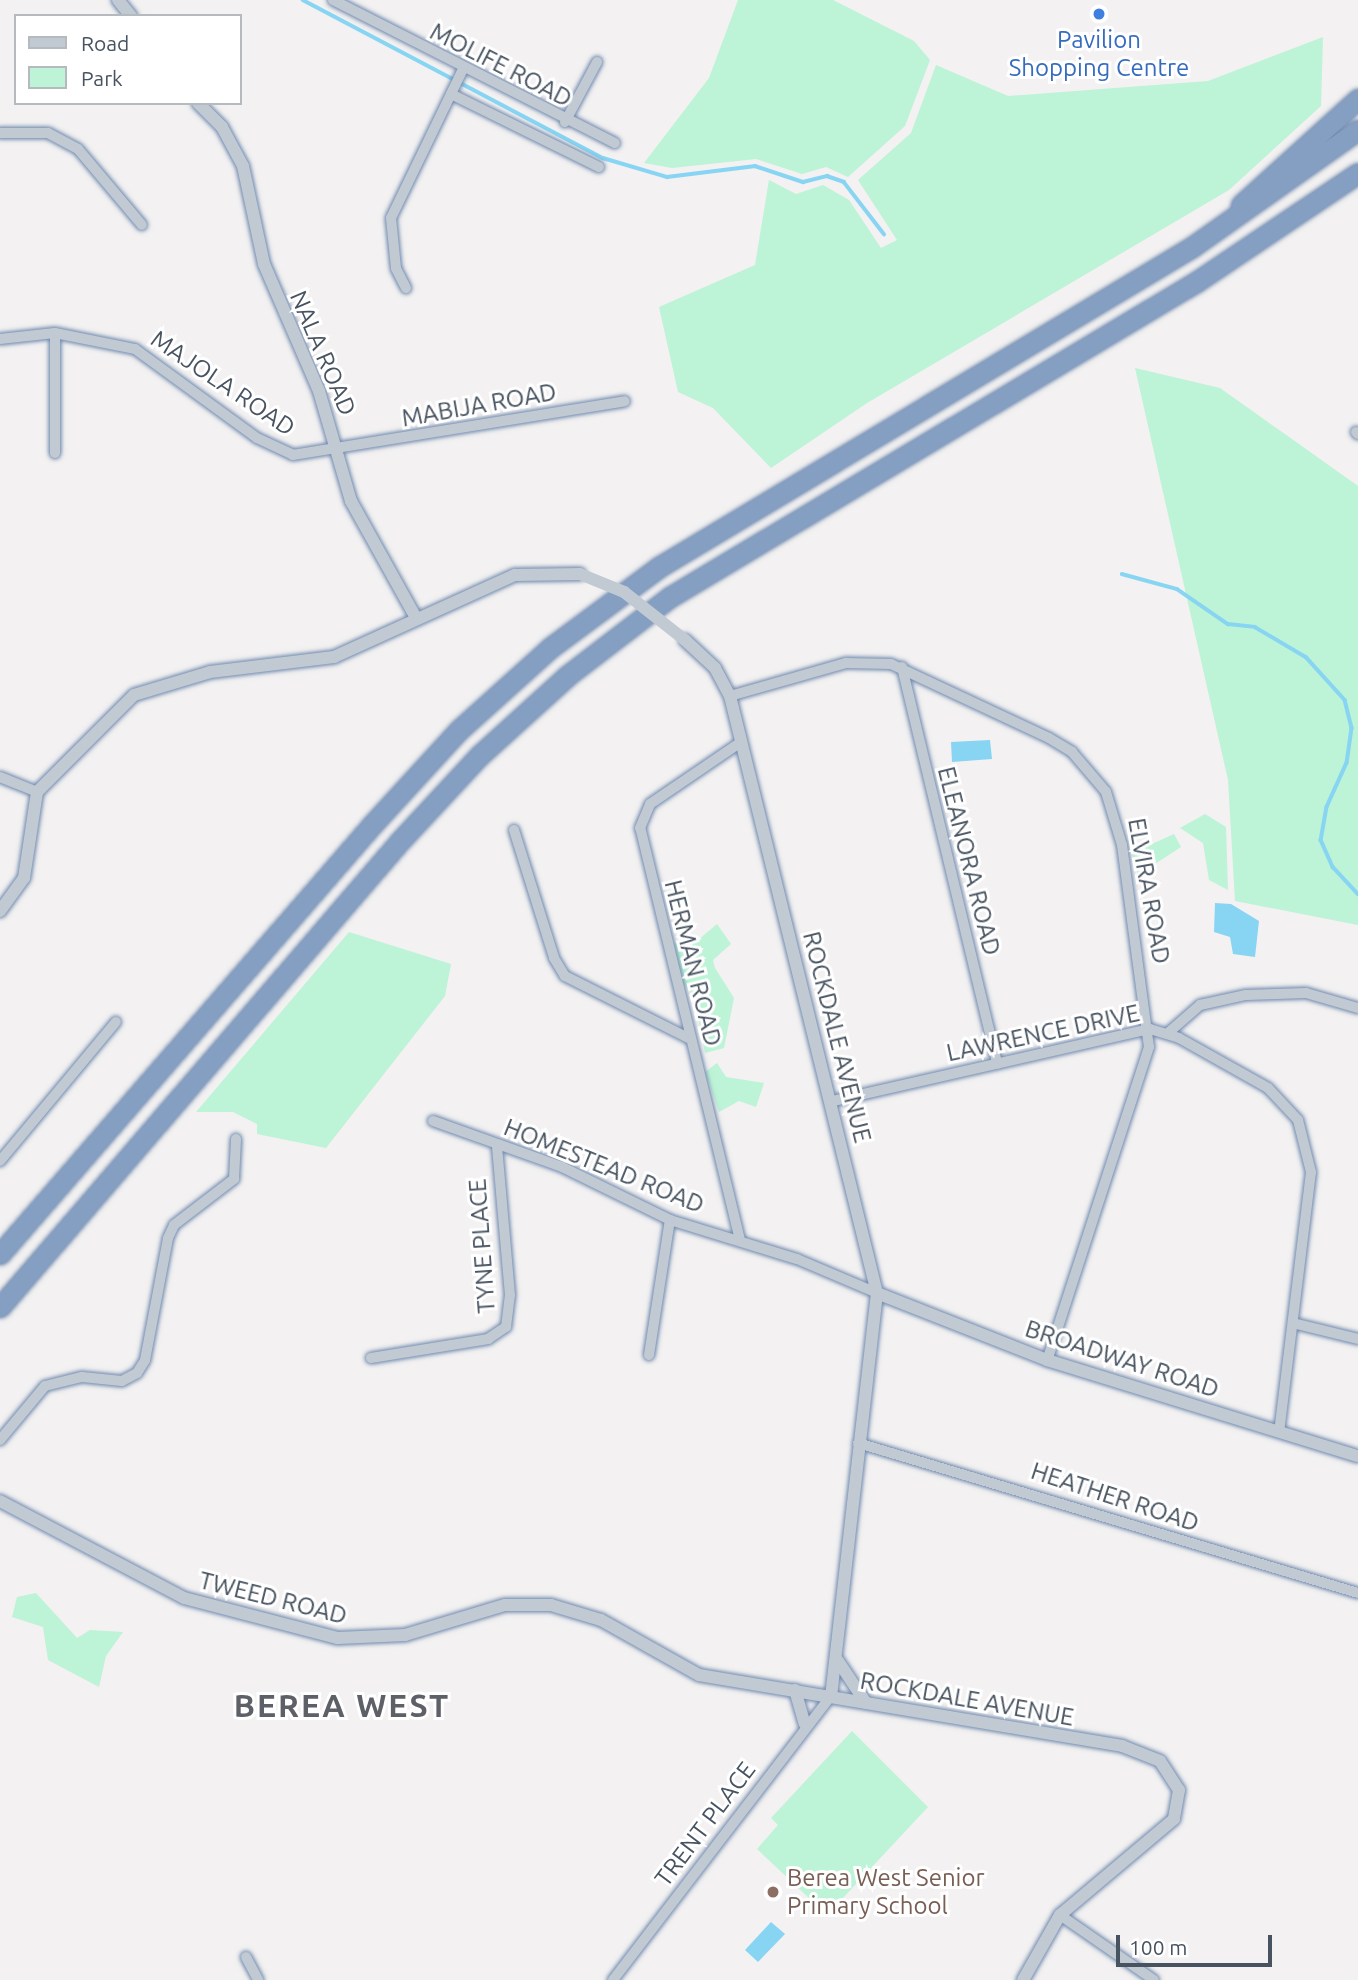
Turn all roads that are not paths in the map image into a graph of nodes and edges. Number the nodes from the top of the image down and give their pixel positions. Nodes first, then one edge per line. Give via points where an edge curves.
1 (118, 0) edge
2 (333, 0) edge
3 (129, 14) edge
4 (597, 62) dead end
5 (462, 71) junction
6 (452, 91) junction
7 (1358, 99) edge
8 (200, 105) edge
9 (565, 122) junction
10 (1358, 130) edge
11 (0, 133) edge
12 (615, 143) dead end
13 (600, 167) dead end
14 (1355, 176) edge
15 (142, 225) dead end
16 (1192, 247) junction
17 (406, 288) dead end
18 (55, 333) junction
19 (0, 339) edge
20 (625, 401) dead end
21 (341, 451) junction
22 (55, 453) dead end
23 (416, 618) junction
24 (902, 667) junction
25 (730, 696) junction
26 (741, 742) junction
27 (0, 778) edge
28 (37, 792) junction
29 (514, 830) dead end
30 (0, 911) edge
31 (1358, 1008) edge
32 (116, 1022) dead end
33 (1150, 1030) junction
34 (1168, 1033) junction
35 (690, 1039) junction
36 (997, 1064) junction
37 (833, 1101) junction
38 (433, 1121) dead end
39 (236, 1139) dead end
40 (497, 1146) junction
41 (0, 1161) edge
42 (670, 1220) junction
43 (740, 1240) junction
44 (0, 1254) edge
45 (877, 1293) junction
46 (0, 1307) edge
47 (1293, 1323) junction
48 (1358, 1339) edge
49 (649, 1355) dead end
50 (370, 1358) dead end
51 (1047, 1360) junction
52 (1279, 1431) junction
53 (0, 1440) edge
54 (858, 1443) junction
55 (1358, 1456) edge
56 (0, 1501) edge
57 (1358, 1594) edge
58 (838, 1661) junction
59 (795, 1690) junction
60 (831, 1696) junction
61 (866, 1703) junction
62 (805, 1724) junction
63 (1060, 1915) junction
64 (246, 1957) dead end
65 (258, 1980) edge
66 (613, 1980) edge
67 (1023, 1980) edge
68 (1154, 1980) edge

1 - 3 street
2 - 5 street, MOLIFE ROAD
4 - 9 street
5 - 6 street
5 - 9 street, MOLIFE ROAD
6 - 13 street
6 - 17 street via 391,218 396,268
7 - 16 highway
8 - 21 street, NALA ROAD via 222,127 243,166 264,264
9 - 12 street, MOLIFE ROAD
10 - 16 highway
11 - 15 street via 48,133 78,149
14 - 46 highway via 1270,237 670,597 567,676 480,755
16 - 44 highway via 659,567 550,648 459,730
18 - 19 street, MAJOLA ROAD
18 - 21 street, MAJOLA ROAD via 108,340 153,357 285,453
18 - 22 street
20 - 21 street, MABIJA ROAD
21 - 23 street, NALA ROAD via 351,501
23 - 25 street, ROCKDALE AVENUE, bridge via 514,575 580,575 624,592 685,640 715,668
23 - 28 street, ROCKDALE AVENUE via 320,660 210,672 150,687 81,742
24 - 25 street, ELVIRA ROAD via 846,663
24 - 33 street, ELVIRA ROAD via 1049,738 1072,752 1102,786 1122,845
24 - 36 street, ELEANORA ROAD
25 - 26 street, ROCKDALE AVENUE
26 - 35 street, HERMAN ROAD via 658,797 641,819
26 - 37 street, ROCKDALE AVENUE
27 - 28 street
28 - 30 street via 24,878
29 - 35 street via 554,958 565,976
31 - 34 street via 1306,993 1246,995 1200,1005
32 - 41 street
33 - 34 street, LAWRENCE DRIVE
33 - 36 street, LAWRENCE DRIVE
33 - 51 street, ELVIRA ROAD via 1141,1082
34 - 47 street, LAWRENCE DRIVE via 1268,1088 1288,1104 1306,1136 1311,1172
35 - 43 street, HERMAN ROAD
36 - 37 street, LAWRENCE DRIVE
37 - 45 street, ROCKDALE AVENUE
38 - 40 street, HOMESTEAD ROAD
39 - 53 street via 234,1179 171,1231 145,1360 137,1373 122,1381 82,1377 45,1386
40 - 42 street, HOMESTEAD ROAD via 562,1167
40 - 50 street, TYNE PLACE via 510,1295 506,1327 488,1339
42 - 43 street, HOMESTEAD ROAD
42 - 49 street
43 - 45 street, HOMESTEAD ROAD
45 - 51 street, BROADWAY ROAD
45 - 54 street, ROCKDALE AVENUE
47 - 48 street
47 - 52 street, LAWRENCE DRIVE
51 - 52 street, BROADWAY ROAD
52 - 55 street, BROADWAY ROAD
54 - 57 street, HEATHER ROAD
54 - 58 street, ROCKDALE AVENUE
56 - 59 street, TWEED ROAD via 157,1587 294,1628 369,1639 505,1605 551,1605 601,1620 699,1675
58 - 60 street, ROCKDALE AVENUE
58 - 61 street
59 - 60 street, TWEED ROAD
59 - 62 street
60 - 61 street, ROCKDALE AVENUE
60 - 62 street, TRENT PLACE
61 - 63 street, ROCKDALE AVENUE via 1122,1746 1166,1765 1179,1790 1174,1819
62 - 66 street, TRENT PLACE
63 - 67 street, ROCKDALE AVENUE
63 - 68 street
64 - 65 street

